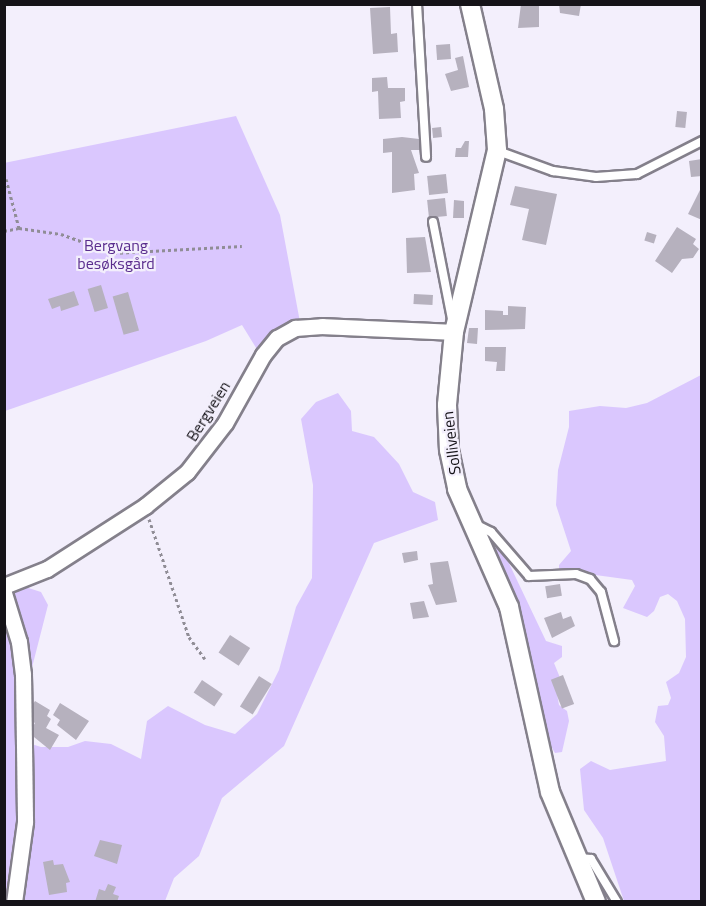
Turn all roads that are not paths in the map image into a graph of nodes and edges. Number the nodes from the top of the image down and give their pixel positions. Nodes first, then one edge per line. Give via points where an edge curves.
1 (417, 4) edge
2 (470, 4) edge
3 (702, 141) edge
4 (497, 150) junction
5 (426, 157) dead end
6 (433, 222) dead end
7 (454, 332) junction
8 (474, 524) junction
9 (4, 586) edge
10 (4, 592) edge
11 (614, 641) dead end
12 (577, 858) junction
13 (14, 902) edge
14 (596, 902) edge
15 (617, 902) edge

1 - 5 lane
2 - 4 street, Solliveien via 494,109
3 - 4 lane via 637,174 596,177 553,171
4 - 7 street, Solliveien
6 - 7 lane
7 - 8 street, Solliveien via 447,405 449,450 457,489
7 - 9 street, Bergveien via 322,326 295,328 277,338 205,452 188,472 145,506 47,569
8 - 11 lane via 491,532 530,576 576,574 590,579 601,592
8 - 12 street, Solliveien via 509,607 550,792
10 - 13 street via 20,642 23,674 25,822
12 - 14 street, Solliveien
12 - 15 lane via 591,859

